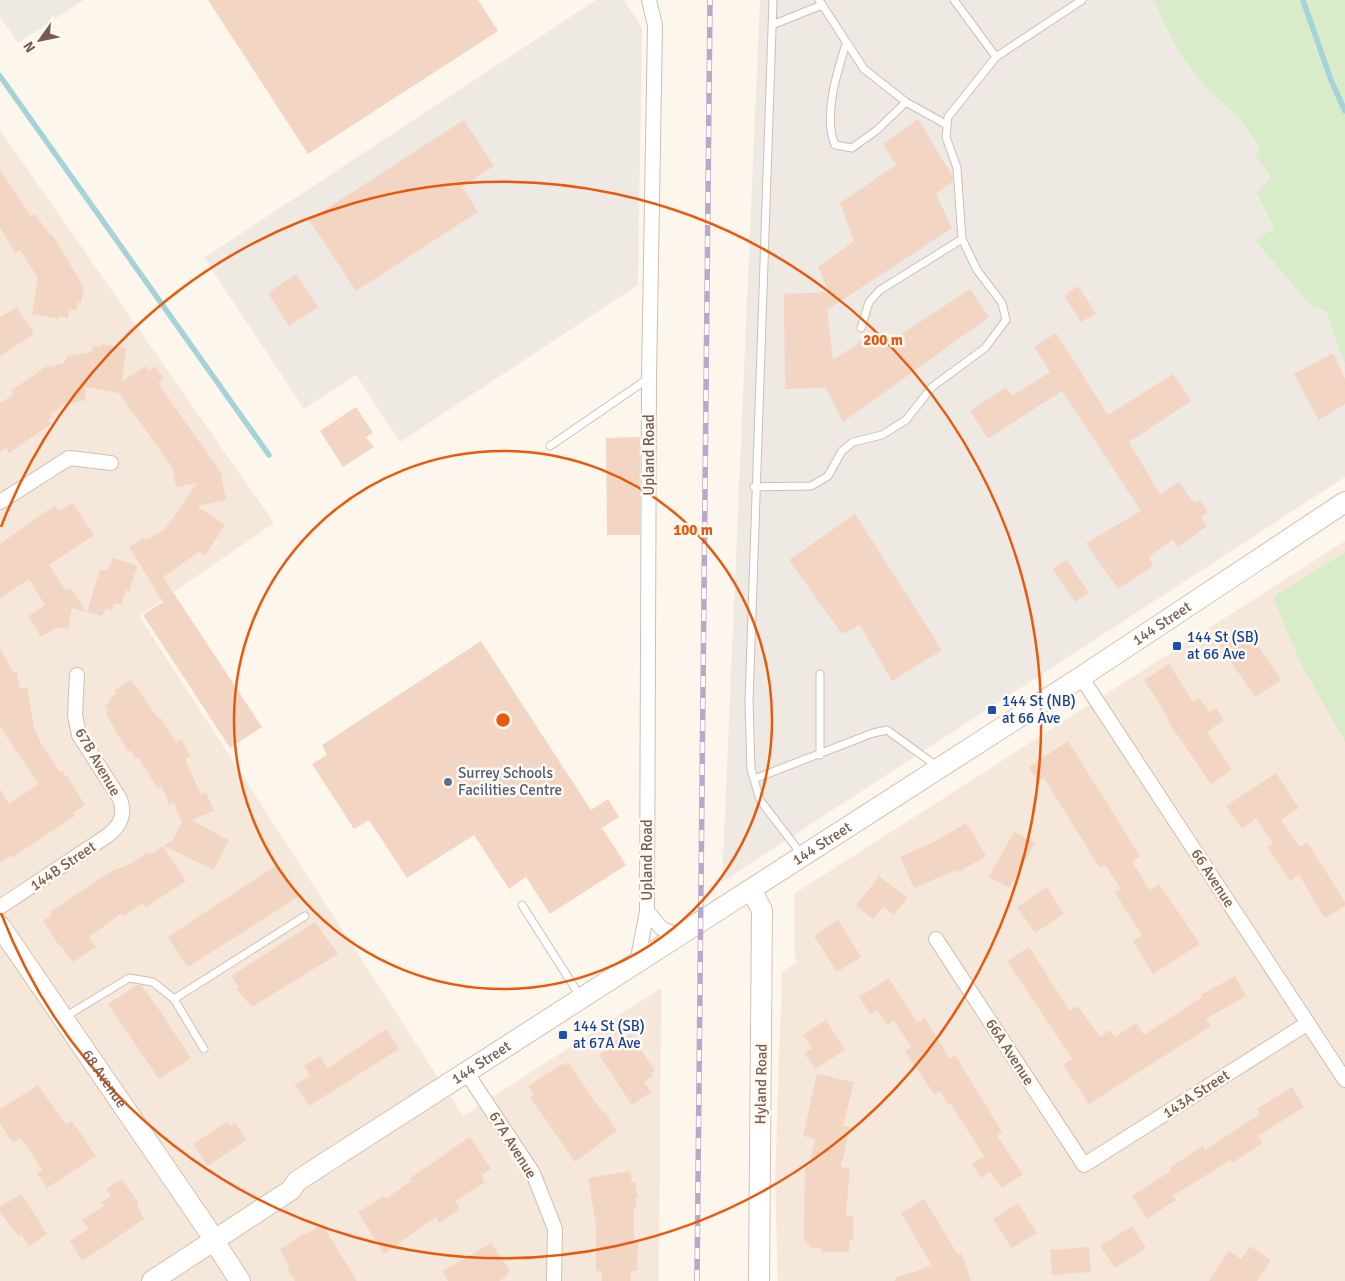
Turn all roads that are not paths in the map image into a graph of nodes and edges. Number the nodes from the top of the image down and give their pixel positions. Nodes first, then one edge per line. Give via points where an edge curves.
1 (650, 0) edge
2 (773, 0) edge
3 (954, 0) edge
4 (1076, 1) edge
5 (820, 2) edge
6 (772, 25) junction
7 (846, 44) junction
8 (996, 57) junction
9 (906, 102) junction
10 (947, 125) junction
11 (962, 239) junction
12 (860, 328) dead end
13 (650, 377) junction
14 (550, 446) dead end
15 (111, 463) dead end
16 (754, 487) junction
17 (0, 502) edge
18 (1345, 502) edge
19 (77, 674) dead end
20 (820, 674) dead end
21 (1081, 677) junction
22 (820, 754) junction
23 (938, 767) junction
24 (754, 779) junction
25 (122, 819) joint
26 (803, 856) junction
27 (750, 890) junction
28 (522, 905) dead end
29 (0, 908) edge
30 (647, 911) junction
31 (305, 916) dead end
32 (0, 926) edge
33 (679, 935) junction
34 (936, 939) dead end
35 (637, 963) junction
36 (174, 999) junction
37 (582, 999) junction
38 (63, 1018) junction
39 (1308, 1023) junction
40 (204, 1049) dead end
41 (466, 1072) junction
42 (1345, 1080) edge
43 (1084, 1165) joint
44 (211, 1236) junction
45 (137, 1281) edge
46 (152, 1281) edge
47 (240, 1281) edge
48 (554, 1281) edge
49 (759, 1281) edge

1 - 13 street, Upland Road via 655,25
2 - 6 lane
3 - 8 lane
4 - 8 lane
5 - 6 lane
5 - 7 lane
6 - 16 lane
7 - 9 lane via 864,69
7 - 9 lane via 834,85 829,132 835,145 852,148 877,130
8 - 10 lane via 948,117
9 - 10 lane
10 - 11 lane via 946,138 957,168
11 - 12 lane via 880,290 869,302
11 - 16 lane via 977,270 1002,303 1006,320 985,348 932,387 906,420 882,435 853,442 842,451 828,476 811,486
13 - 14 lane
13 - 30 street, Upland Road
15 - 17 street via 69,458
16 - 24 lane via 748,701
18 - 21 main road, 144 Street
19 - 25 street, 67B Avenue via 76,726 120,799 124,808
20 - 22 lane
21 - 23 main road, 144 Street
21 - 39 street, 66 Avenue
22 - 23 lane via 888,730
22 - 24 lane
23 - 26 main road, 144 Street
24 - 26 lane via 760,800
25 - 29 street, 144B Street via 107,836
26 - 27 main road, 144 Street
27 - 33 main road, 144 Street
27 - 49 main road, Hyland Road via 762,910
28 - 37 lane
30 - 33 street, Upland Road via 662,929
30 - 35 street, Upland Road
31 - 36 lane
32 - 38 main road, 68 Avenue
33 - 35 main road, 144 Street
34 - 43 street, 66A Avenue
35 - 37 main road, 144 Street
36 - 38 lane via 153,982 128,978
36 - 40 lane
37 - 41 main road, 144 Street
38 - 44 main road, 68 Avenue
39 - 42 street, 66 Avenue
39 - 43 street, 143A Street
41 - 44 main road, 144 Street via 297,1181 291,1190
41 - 48 street, 67A Avenue via 533,1173 555,1228
44 - 45 main road, 144 Street via 140,1274
44 - 46 main road, 144 Street
44 - 47 main road, 68 Avenue

